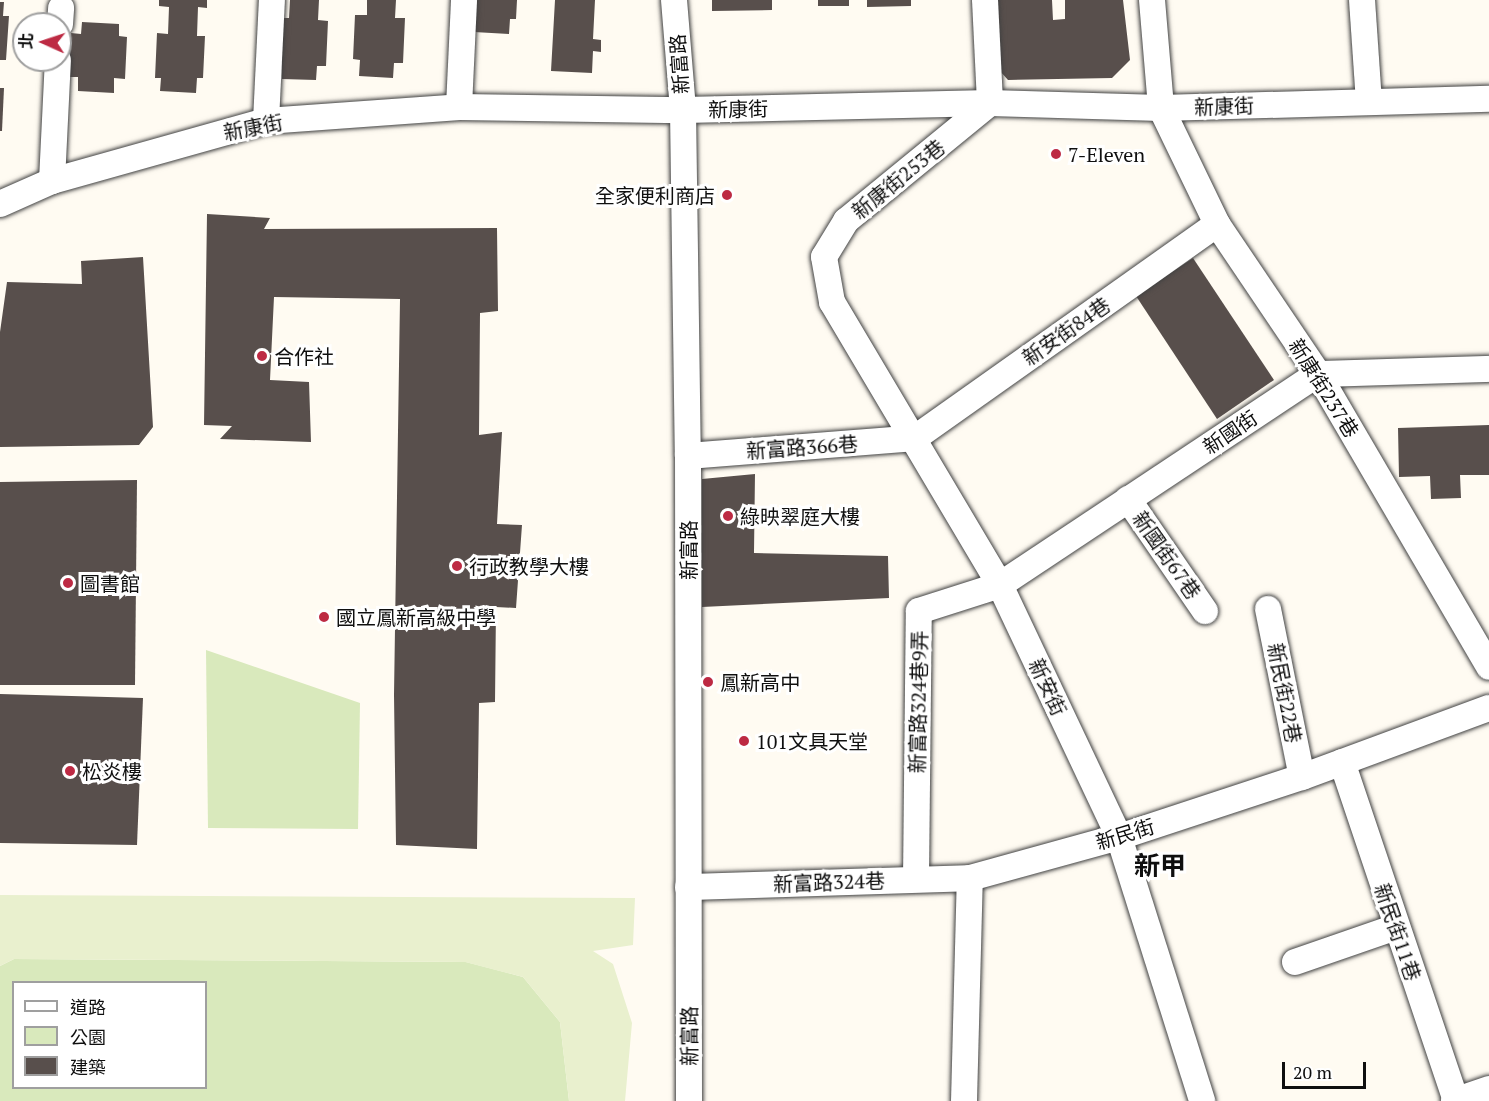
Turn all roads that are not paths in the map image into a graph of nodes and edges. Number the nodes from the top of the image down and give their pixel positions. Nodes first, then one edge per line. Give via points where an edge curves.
1 (272, 0) edge
2 (464, 0) edge
3 (674, 0) edge
4 (985, 0) edge
5 (1152, 0) edge
6 (1362, 0) edge
7 (57, 72) edge
8 (1489, 99) edge
9 (1369, 102) junction
10 (990, 103) junction
11 (459, 106) junction
12 (1161, 108) junction
13 (682, 110) junction
14 (266, 121) junction
15 (52, 181) junction
16 (0, 204) edge
17 (1217, 224) junction
18 (832, 302) joint
19 (1489, 369) edge
20 (1318, 374) junction
21 (915, 438) junction
22 (688, 456) junction
23 (1128, 500) junction
24 (1000, 585) junction
25 (1268, 609) dead end
26 (1205, 611) dead end
27 (1489, 667) edge
28 (1489, 708) edge
29 (1342, 762) junction
30 (1302, 777) junction
31 (1119, 837) junction
32 (970, 878) junction
33 (916, 879) junction
34 (688, 887) junction
35 (1396, 927) junction
36 (1295, 962) dead end
37 (1489, 1089) edge
38 (689, 1101) edge
39 (964, 1101) edge
40 (1202, 1101) edge
41 (1455, 1101) edge

1 - 14 street
2 - 11 street
3 - 13 street, 新富路
4 - 10 street
5 - 12 street
6 - 9 street
7 - 15 street
8 - 9 street, 新康街
9 - 12 street, 新康街
10 - 12 street, 新康街
10 - 13 street, 新康街
10 - 18 street, 新康街253巷 via 846,221 824,257
11 - 13 street, 新康街
11 - 14 street, 新康街
12 - 17 street, 新康街237巷
13 - 22 street, 新富路
14 - 15 street, 新康街
15 - 16 street, 新康街
17 - 20 street, 新康街237巷
17 - 21 street, 新安街84巷
18 - 21 street, 新安街
19 - 20 street
20 - 23 street, 新國街
20 - 27 street, 新康街237巷
21 - 22 street, 新富路366巷
21 - 24 street, 新安街
22 - 34 street, 新富路
23 - 24 street, 新國街
23 - 26 street, 新國街67巷
24 - 31 street, 新安街
24 - 33 street, 新富路324巷9弄 via 919,611
25 - 30 street, 新民街22巷
28 - 29 street, 新民街
29 - 30 street, 新民街
29 - 35 street, 新民街11巷
30 - 31 street, 新民街
31 - 32 street, 新民街
31 - 40 street, 新安街
32 - 33 street, 新富路324巷
32 - 39 street
33 - 34 street, 新富路324巷
34 - 38 street, 新富路
35 - 36 street
35 - 41 street, 新民街11巷
37 - 41 street

